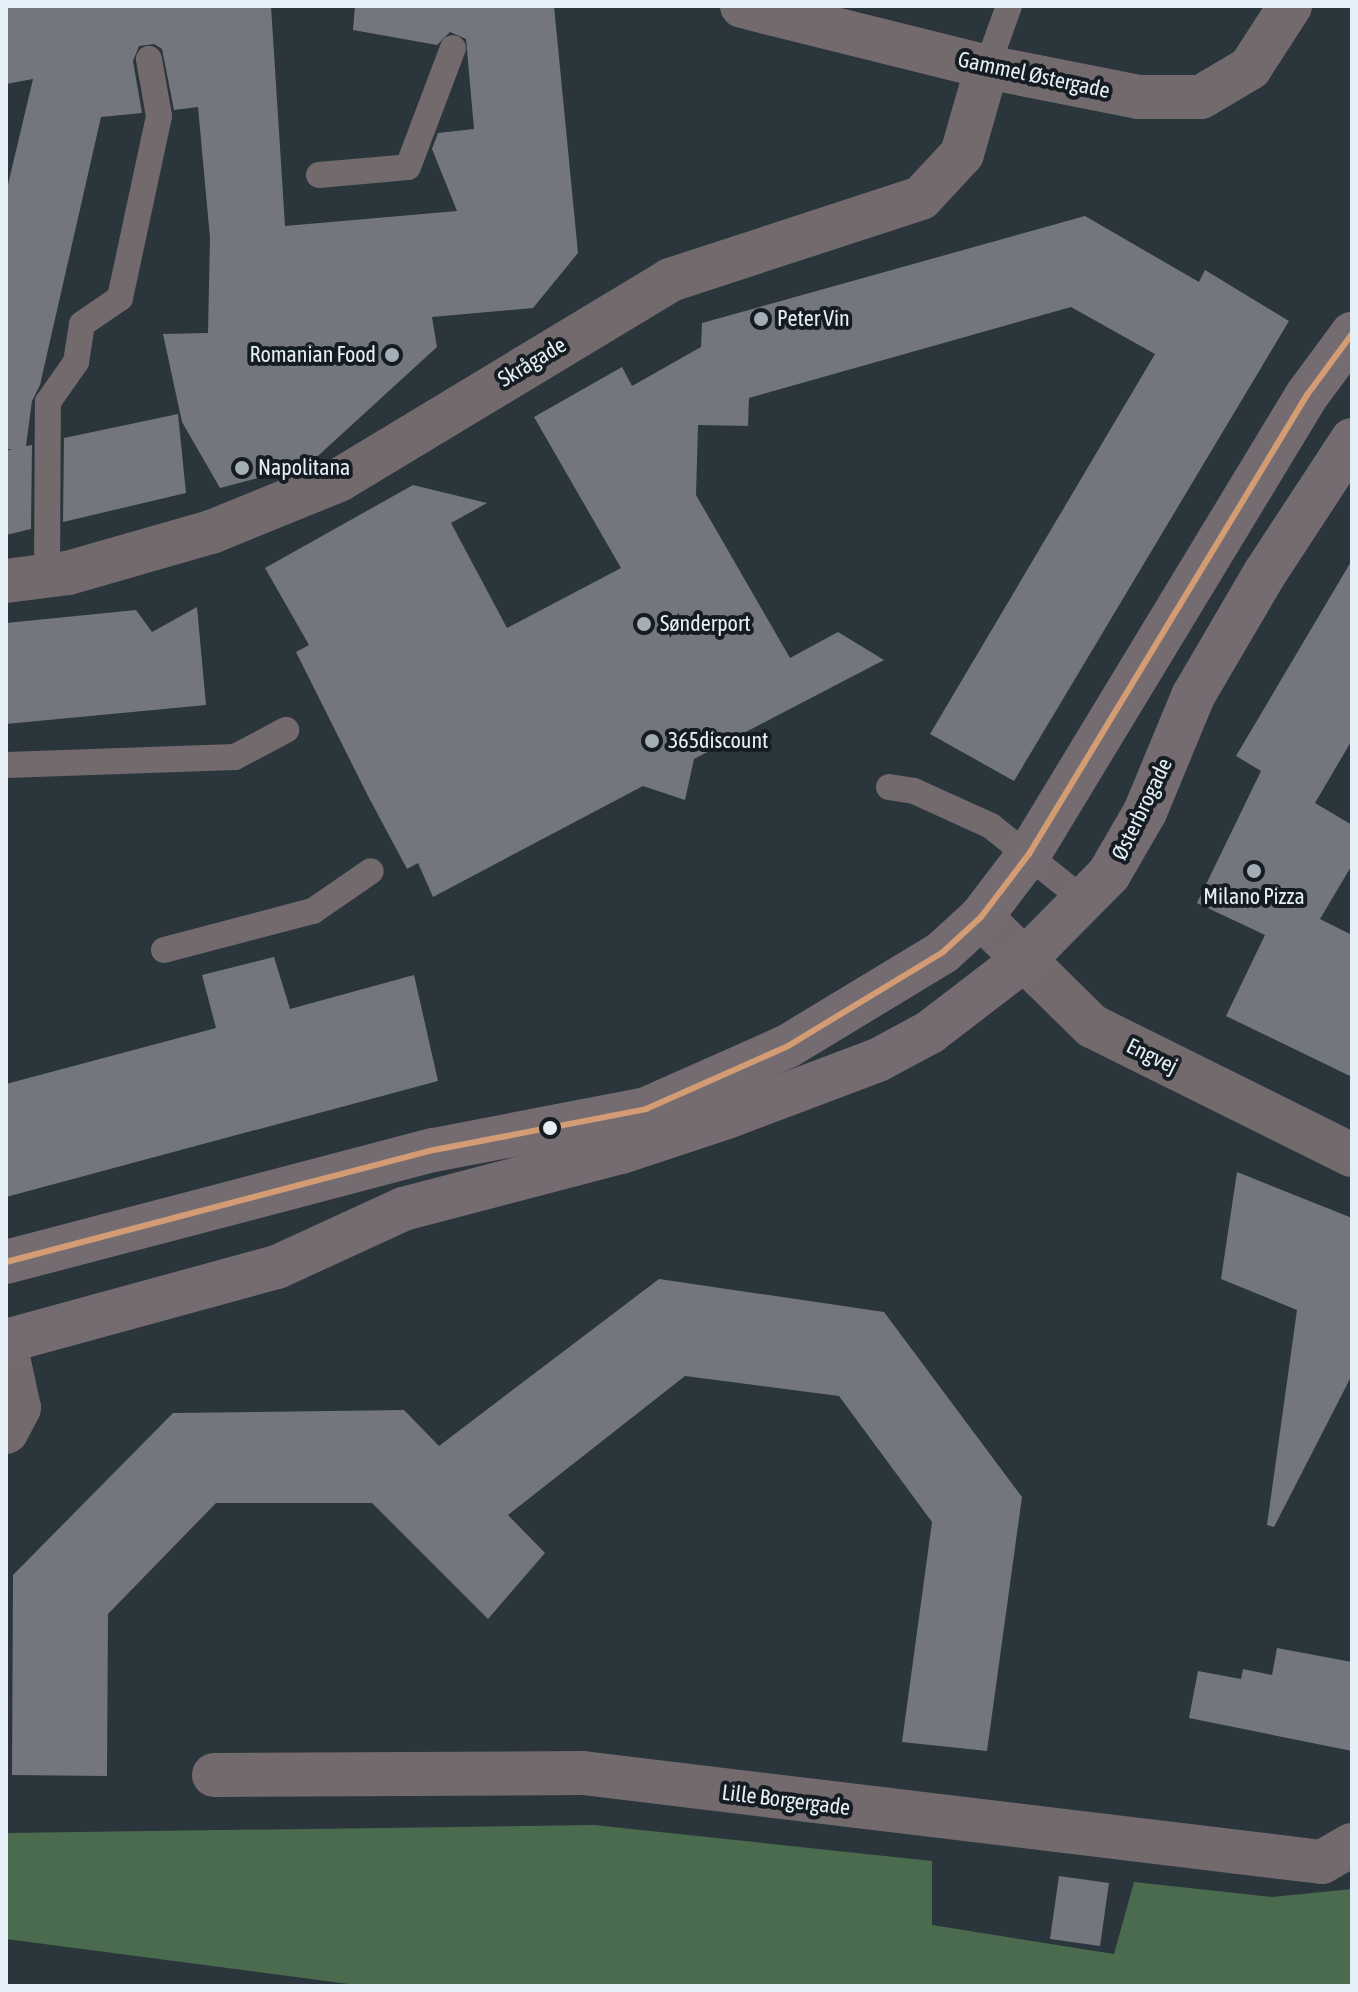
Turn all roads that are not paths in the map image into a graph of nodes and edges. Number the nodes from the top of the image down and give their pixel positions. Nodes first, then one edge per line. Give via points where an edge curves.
1 (742, 6) edge
2 (1009, 6) edge
3 (1290, 6) edge
4 (453, 48) dead end
5 (149, 59) dead end
6 (987, 67) junction
7 (319, 175) dead end
8 (1352, 334) edge
9 (1352, 440) edge
10 (26, 578) edge
11 (286, 730) dead end
12 (6, 765) edge
13 (889, 787) dead end
14 (1029, 854) junction
15 (371, 871) dead end
16 (1085, 901) junction
17 (981, 917) junction
18 (164, 950) dead end
19 (1025, 959) junction
20 (1352, 1155) edge
21 (6, 1262) edge
22 (6, 1341) edge
23 (6, 1348) edge
24 (6, 1432) edge
25 (214, 1775) dead end
26 (1352, 1845) edge

1 - 6 street, Gammel Østergade
2 - 6 lane
3 - 6 street, Gammel Østergade via 1250,68 1201,97 1138,97
4 - 7 lane via 408,167
5 - 10 lane via 159,116 120,298 82,324 76,362 48,402
6 - 10 street, Skrågade via 962,154 921,198 670,280 339,480 211,532
8 - 14 main road via 1299,407
9 - 16 main road, Østerbrogade via 1193,696 1129,843
11 - 12 lane via 235,757
13 - 14 lane via 965,812
14 - 16 lane
14 - 17 main road
15 - 18 lane via 313,911
16 - 19 main road, Østerbrogade
17 - 19 street, Engvej
17 - 21 main road via 943,952 842,1017 719,1080 646,1109 434,1150
19 - 20 street, Engvej via 1092,1026
19 - 22 main road, Østerbrogade via 930,1032 878,1060 727,1117 621,1152 403,1209 277,1267
23 - 24 street via 19,1408
25 - 26 street, Lille Borgergade via 583,1773 1322,1862

